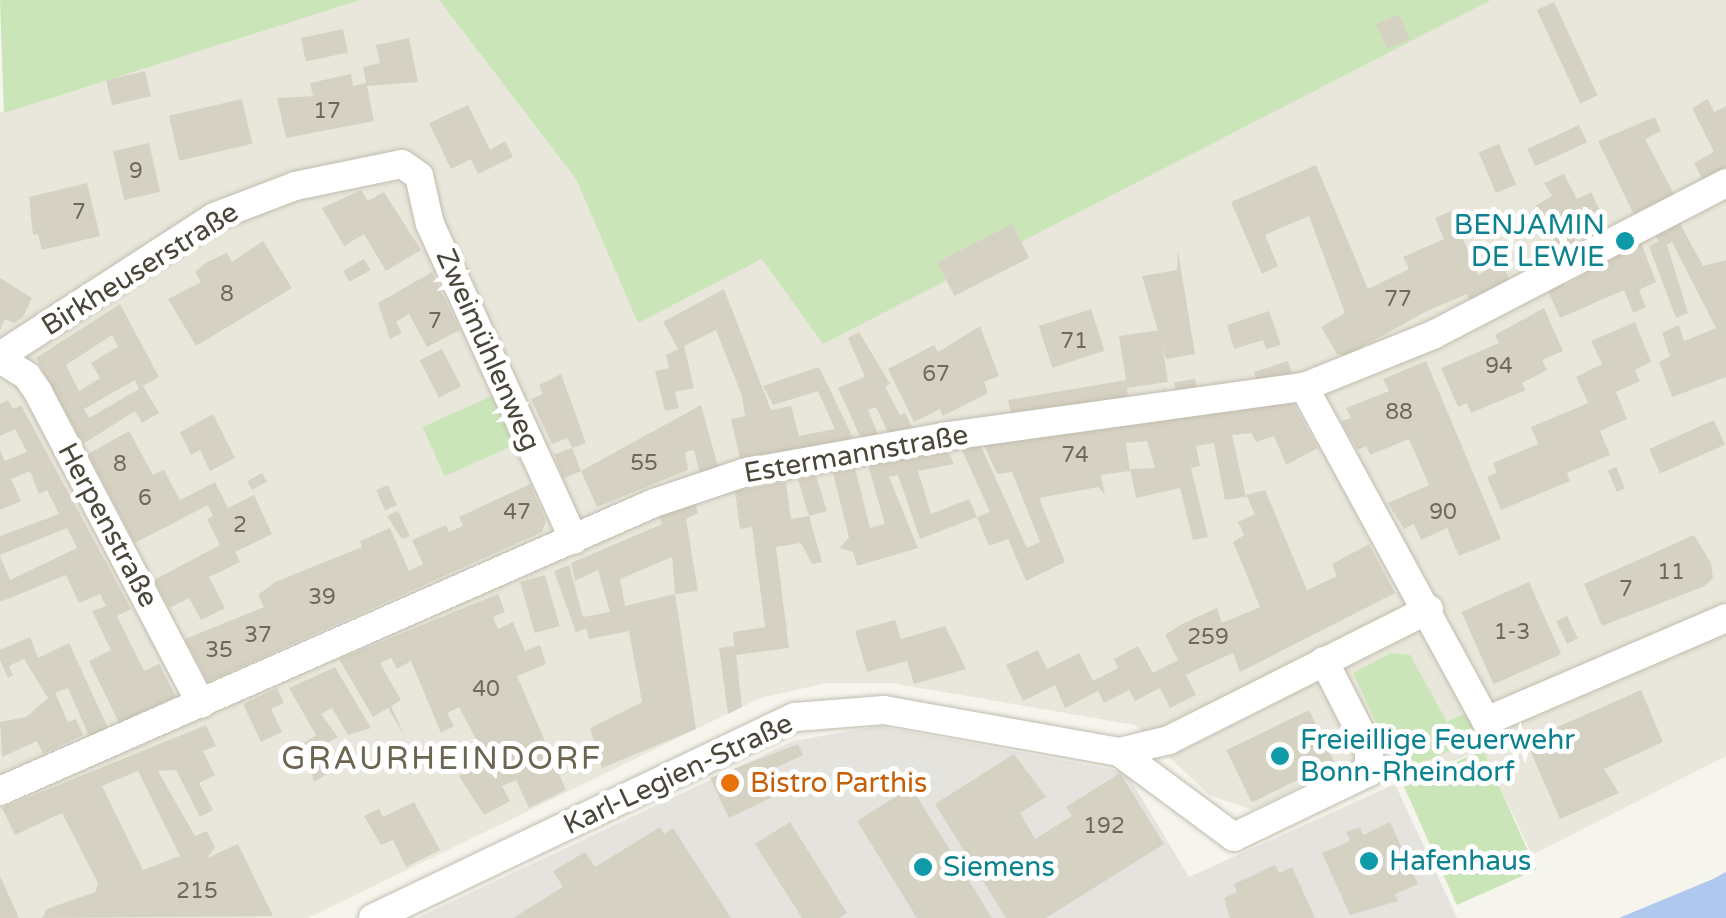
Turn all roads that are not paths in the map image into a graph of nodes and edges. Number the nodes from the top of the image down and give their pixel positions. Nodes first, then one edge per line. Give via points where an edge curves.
1 (402, 164) joint
2 (1726, 183) edge
3 (0, 358) edge
4 (1304, 386) junction
5 (574, 540) junction
6 (1429, 609) junction
7 (1726, 618) edge
8 (1324, 661) junction
9 (201, 704) junction
10 (1119, 752) junction
11 (0, 791) edge
12 (373, 918) edge

1 - 3 street, Birkheuserstraße via 294,186 214,217
1 - 5 street, Zweimühlenweg via 419,176 430,224
2 - 4 street, Estermannstraße via 1433,335
3 - 9 street, Herpenstraße via 38,392
4 - 5 street, Estermannstraße via 743,473
4 - 6 street
5 - 9 street, Estermannstraße
6 - 7 street via 1486,721
6 - 8 street, Karl-Legien-Straße
8 - 10 street, Karl-Legien-Straße via 1170,740
8 - 10 street, Karl-Legien-Straße via 1369,749 1369,772 1234,837
9 - 11 street, Estermannstraße
10 - 12 street, Karl-Legien-Straße via 884,710 794,716

